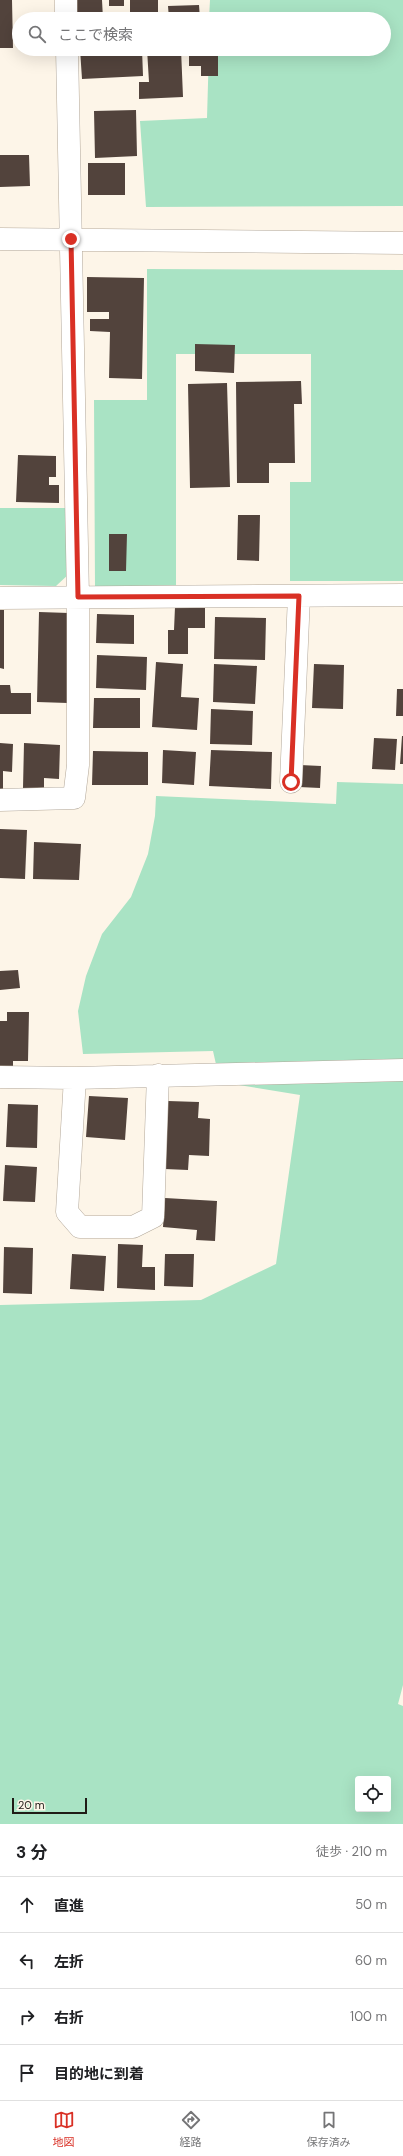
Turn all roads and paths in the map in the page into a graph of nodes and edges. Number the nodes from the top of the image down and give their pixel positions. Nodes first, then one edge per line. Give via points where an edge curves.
1 (66, 0) edge
2 (66, 12) edge
3 (67, 56) edge
4 (0, 238) edge
5 (71, 239) junction
6 (403, 243) edge
7 (403, 595) edge
8 (299, 596) junction
9 (78, 597) junction
10 (0, 598) edge
11 (291, 782) dead end
12 (0, 800) edge
13 (403, 1070) edge
14 (158, 1076) junction
15 (0, 1077) edge
16 (75, 1078) junction

1 - 2 street
3 - 5 street
4 - 5 street
5 - 6 street
5 - 9 street
7 - 8 street
8 - 9 street
8 - 11 street
9 - 10 street
9 - 12 street via 78,765 74,798
13 - 14 street
14 - 16 street
14 - 16 street via 153,1217 133,1227 80,1227 66,1212
15 - 16 street

